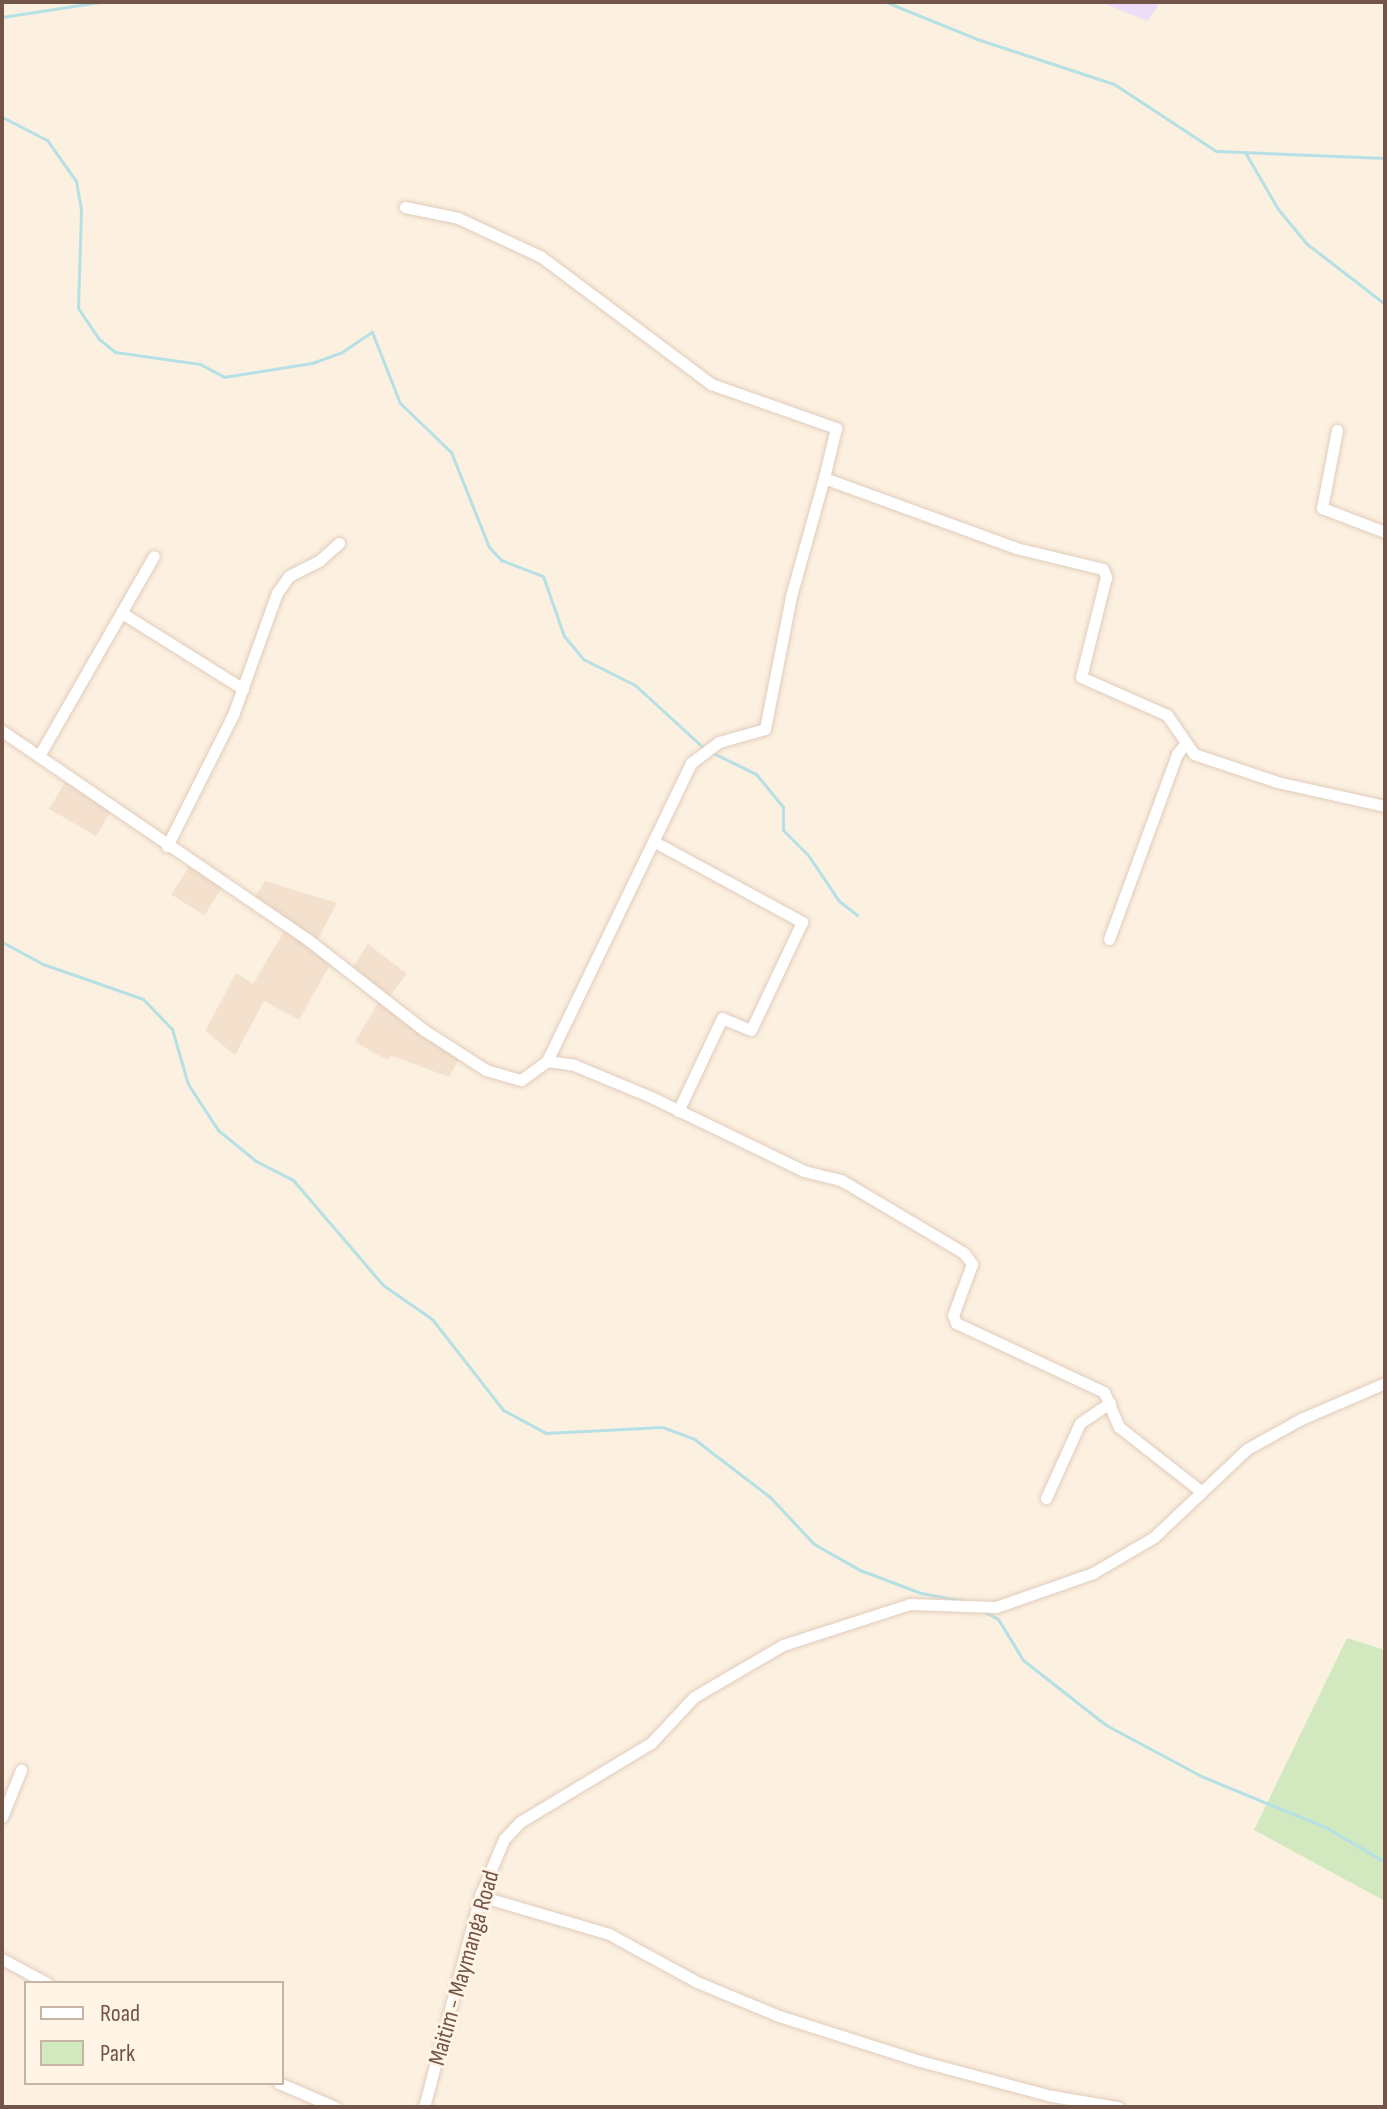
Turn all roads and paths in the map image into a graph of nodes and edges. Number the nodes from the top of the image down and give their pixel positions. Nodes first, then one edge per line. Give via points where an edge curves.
1 (405, 207) dead end
2 (1337, 430) dead end
3 (824, 478) junction
4 (1385, 532) edge
5 (339, 543) dead end
6 (154, 556) dead end
7 (122, 613) junction
8 (243, 689) junction
9 (2, 731) edge
10 (1185, 744) junction
11 (40, 754) junction
12 (1385, 806) edge
13 (653, 841) junction
14 (167, 846) junction
15 (1109, 939) dead end
16 (547, 1061) junction
17 (678, 1111) junction
18 (1385, 1383) edge
19 (1110, 1403) junction
20 (1202, 1492) junction
21 (1046, 1498) dead end
22 (21, 1770) dead end
23 (2, 1817) edge
24 (480, 1896) junction
25 (2, 1959) edge
26 (43, 1981) edge
27 (284, 2085) edge
28 (335, 2107) edge
29 (424, 2107) edge
30 (1118, 2107) edge

1 - 3 street via 458,218 540,256 711,384 836,428
2 - 4 street via 1322,508
3 - 10 street via 1016,548 1103,569 1106,577 1079,676 1167,715
3 - 13 street via 791,596 769,720 759,734 719,742 691,763
5 - 8 street via 282,584
6 - 7 street
7 - 8 street
7 - 11 street
8 - 14 street
9 - 11 street
10 - 12 street via 1194,754 1224,766
10 - 15 street
11 - 14 street
13 - 16 street
13 - 17 street via 802,922 751,1030 722,1018
14 - 16 street via 307,939 391,1006 486,1070 521,1080
16 - 17 street via 574,1065
17 - 19 street via 791,1166 841,1180 964,1253 972,1264 953,1315 956,1323 1097,1388
18 - 20 street, Maitim - Maymanga Road via 1247,1449
19 - 20 street via 1119,1427
19 - 21 street via 1080,1423
20 - 24 street, Maitim - Maymanga Road via 1137,1550 1093,1573 987,1607 910,1604 830,1626 713,1683 651,1743 520,1822 504,1839
22 - 23 street
24 - 29 street, Maitim - Maymanga Road
24 - 30 street via 609,1934 697,1982 779,2016 935,2065 1052,2096
25 - 26 street
27 - 28 street

